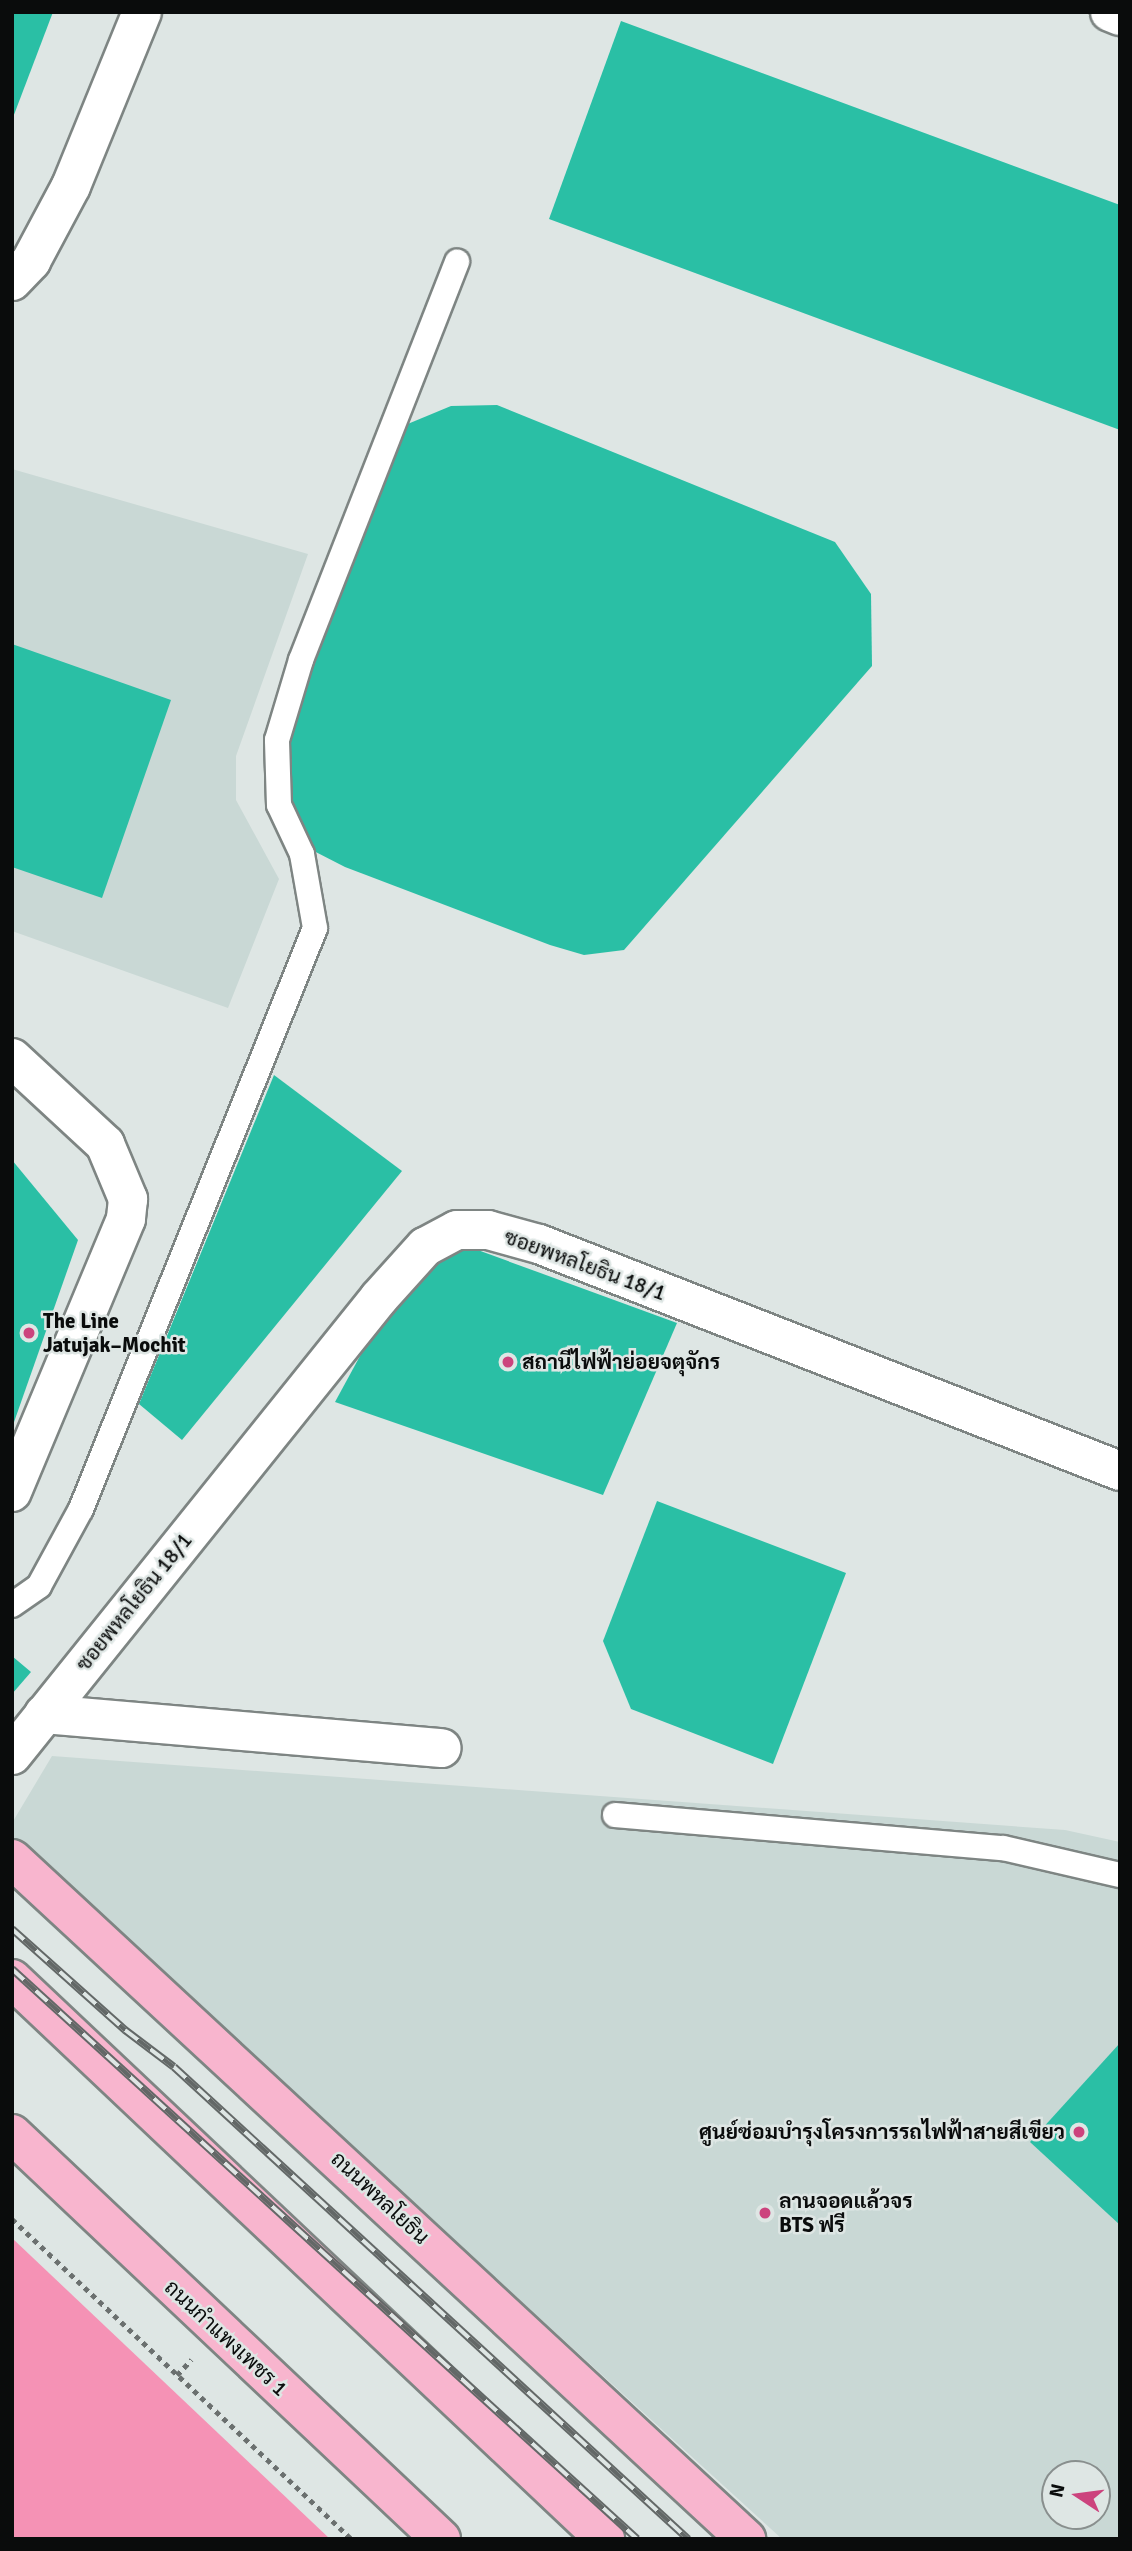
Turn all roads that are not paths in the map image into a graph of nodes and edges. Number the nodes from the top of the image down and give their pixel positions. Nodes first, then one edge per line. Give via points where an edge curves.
1 (142, 12) edge
2 (1110, 12) edge
3 (1120, 16) edge
4 (457, 261) dead end
5 (12, 281) edge
6 (12, 1058) edge
7 (1120, 1471) edge
8 (12, 1492) edge
9 (12, 1605) edge
10 (44, 1714) junction
11 (442, 1748) dead end
12 (12, 1755) edge
13 (615, 1815) dead end
14 (12, 1859) edge
15 (1120, 1875) edge
16 (12, 1979) edge
17 (12, 2134) edge
18 (441, 2539) edge
19 (605, 2539) edge
20 (746, 2539) edge

1 - 5 street via 71,186 31,261
2 - 3 street
4 - 9 lane via 301,660 277,740 279,805 302,854 315,928 81,1509 39,1586
6 - 8 street via 105,1144 128,1199 126,1219
7 - 10 street, ซอยพหลโยธิน 18/1 via 539,1244 488,1230 457,1230 425,1247 379,1298
10 - 11 street
10 - 12 street, ซอยพหลโยธิน 18/1
13 - 15 lane via 1003,1848
14 - 20 main road, ถนนพหลโยธิน
16 - 19 main road
17 - 18 main road, ถนนกำแพงเพชร 1

